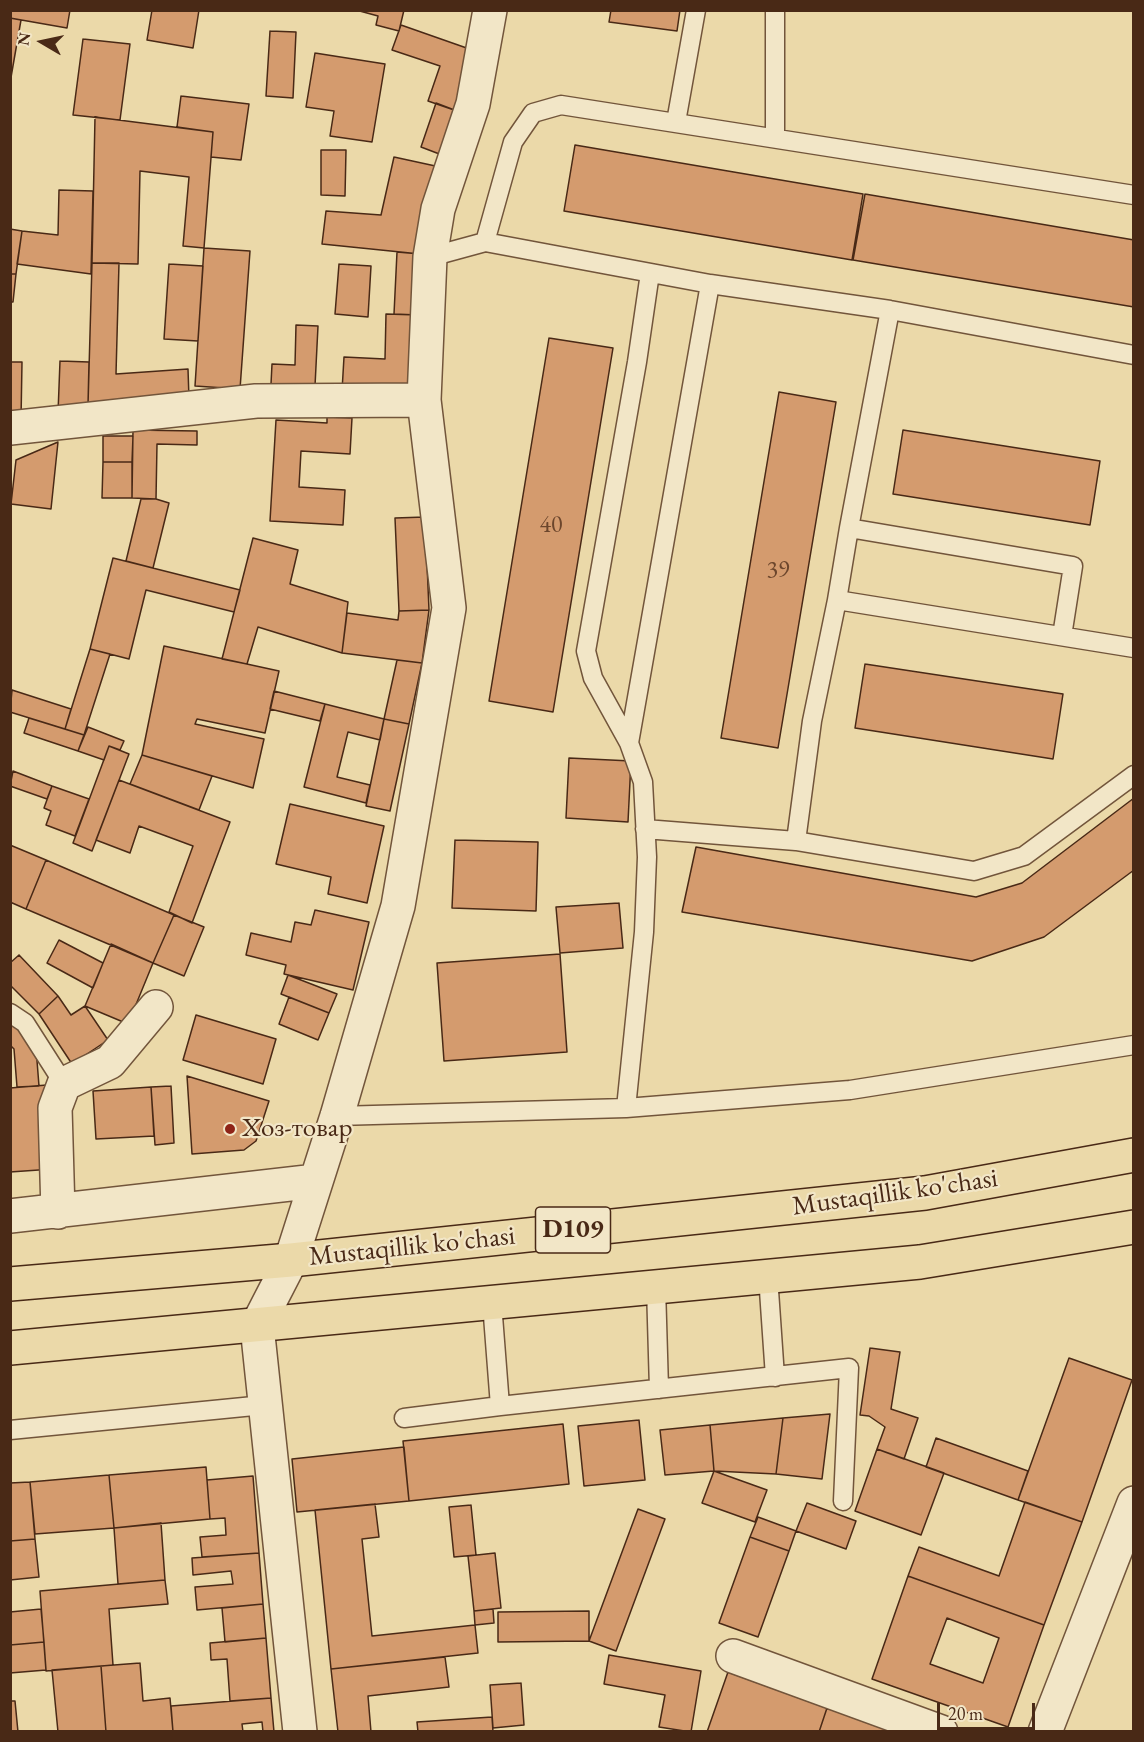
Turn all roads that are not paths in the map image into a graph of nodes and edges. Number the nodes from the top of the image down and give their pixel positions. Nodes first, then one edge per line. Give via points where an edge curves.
1 (490, 10) edge
2 (696, 10) edge
3 (775, 10) edge
4 (676, 122) junction
5 (775, 138) junction
6 (1134, 195) edge
7 (485, 242) junction
8 (430, 257) junction
9 (650, 273) junction
10 (710, 284) junction
11 (890, 310) junction
12 (1134, 355) edge
13 (424, 400) junction
14 (10, 428) edge
15 (849, 528) junction
16 (837, 600) junction
17 (1062, 636) junction
18 (1134, 648) edge
19 (629, 743) junction
20 (1134, 775) edge
21 (645, 829) junction
22 (796, 841) junction
23 (156, 1007) dead end
24 (10, 1013) edge
25 (1134, 1045) edge
26 (64, 1084) junction
27 (626, 1108) junction
28 (337, 1116) junction
29 (1134, 1155) edge
30 (316, 1181) junction
31 (58, 1212) junction
32 (10, 1216) edge
33 (1134, 1227) edge
34 (291, 1260) junction
35 (768, 1276) junction
36 (10, 1284) edge
37 (656, 1287) junction
38 (492, 1303) junction
39 (256, 1326) junction
40 (10, 1348) edge
41 (775, 1377) junction
42 (659, 1389) junction
43 (264, 1405) junction
44 (500, 1406) junction
45 (404, 1418) dead end
46 (10, 1430) edge
47 (843, 1501) dead end
48 (1134, 1503) edge
49 (733, 1656) dead end
50 (300, 1731) edge
51 (941, 1731) edge
52 (1045, 1731) edge

1 - 8 street via 473,104 438,209
2 - 4 lane
3 - 5 lane
4 - 5 lane
4 - 7 lane via 561,105 533,113 513,142
5 - 6 lane
7 - 8 lane
7 - 9 lane
8 - 13 street
9 - 10 lane
9 - 19 lane via 586,651 593,678
10 - 11 lane
10 - 19 lane
11 - 12 lane
11 - 15 lane
13 - 14 street via 256,401
13 - 28 street via 449,608 398,906
15 - 16 lane
15 - 17 lane via 1073,566
16 - 17 lane
16 - 22 lane via 812,722
17 - 18 lane
19 - 21 lane via 643,782
20 - 22 lane via 1024,856 974,871
21 - 22 lane
21 - 27 lane via 644,932
23 - 26 street via 110,1062
24 - 26 lane via 25,1023
25 - 27 lane via 850,1090
26 - 31 street via 55,1108
27 - 28 lane
28 - 30 street
29 - 34 main road, Mustaqillik ko'chasi / D109 via 925,1192
30 - 31 street
30 - 34 street
31 - 32 street
33 - 35 main road, D109 via 920,1262
34 - 36 main road, Mustaqillik ko'chasi / D109
34 - 39 street
35 - 37 main road, D109
35 - 41 lane
37 - 38 main road, D109
37 - 42 lane
38 - 39 main road, D109
38 - 44 lane
39 - 40 main road, D109
39 - 43 street
41 - 42 lane
41 - 47 lane via 849,1368
42 - 44 lane
43 - 46 lane
43 - 50 street
44 - 45 lane
48 - 52 street
49 - 51 street

